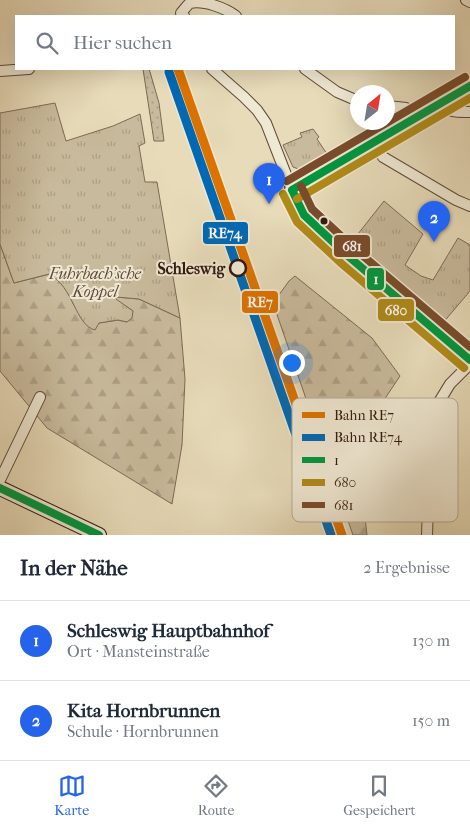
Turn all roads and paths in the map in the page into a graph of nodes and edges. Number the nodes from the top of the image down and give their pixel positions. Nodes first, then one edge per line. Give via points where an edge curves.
1 (466, 0) edge
2 (470, 2) edge
3 (182, 15) edge
4 (235, 15) edge
5 (15, 70) edge
6 (213, 70) edge
7 (306, 70) edge
8 (0, 71) edge
9 (470, 86) edge
10 (350, 98) edge
11 (440, 103) junction
12 (395, 107) edge
13 (470, 112) edge
14 (416, 117) junction
15 (374, 143) junction
16 (292, 190) junction
17 (470, 206) edge
18 (470, 362) edge
19 (40, 397) dead end
20 (441, 398) edge
21 (0, 480) edge
22 (0, 488) edge
23 (428, 522) edge
24 (99, 535) edge
25 (428, 535) edge

1 - 2 street
3 - 4 street via 190,3 198,1 212,2
5 - 8 street
6 - 16 street via 257,110 266,123
7 - 10 street
9 - 11 street
11 - 13 street via 449,111
11 - 14 street
12 - 14 street via 406,108
14 - 15 street
15 - 16 street
15 - 17 street via 383,157
16 - 18 street via 304,215
18 - 20 street
19 - 21 street
22 - 24 street
23 - 25 street

